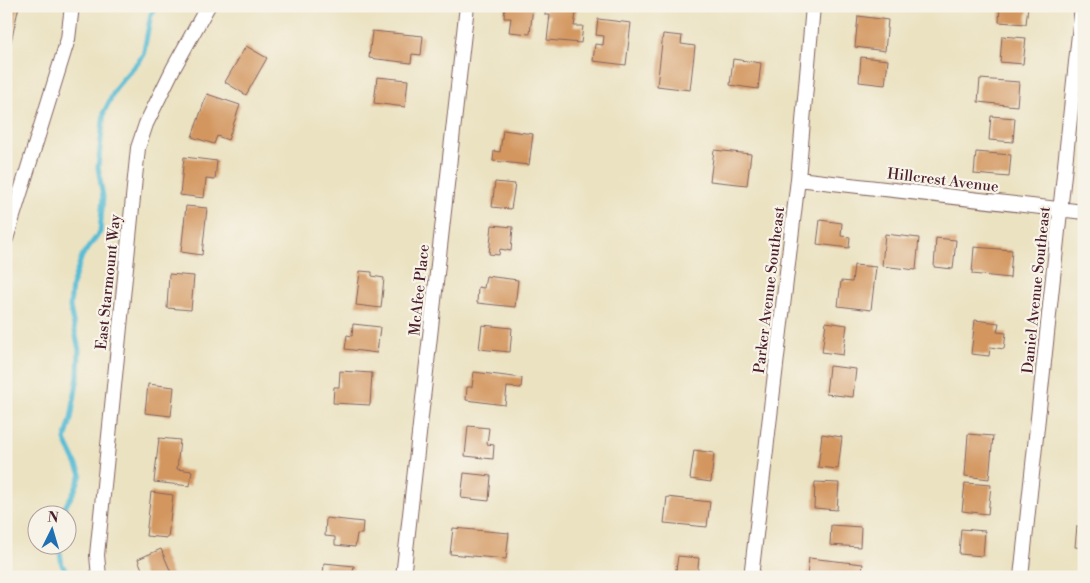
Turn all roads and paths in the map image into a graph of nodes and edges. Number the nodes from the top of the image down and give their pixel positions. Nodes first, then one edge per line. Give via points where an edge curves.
1 (72, 6) edge
2 (208, 6) edge
3 (467, 6) edge
4 (813, 6) edge
5 (1082, 6) edge
6 (798, 180) junction
7 (1061, 210) junction
8 (1084, 212) edge
9 (6, 239) edge
10 (99, 577) edge
11 (403, 577) edge
12 (751, 577) edge
13 (1021, 577) edge

1 - 9 street via 68,39
2 - 10 street, East Starmount Way via 146,124 138,148 97,555
3 - 11 street, McAfee Place
4 - 6 street, Parker Avenue Southeast
5 - 7 street, Daniel Avenue Southeast
6 - 7 street, Hillcrest Avenue
6 - 12 street, Parker Avenue Southeast
7 - 8 street, Hillcrest Avenue
7 - 13 street, Daniel Avenue Southeast

